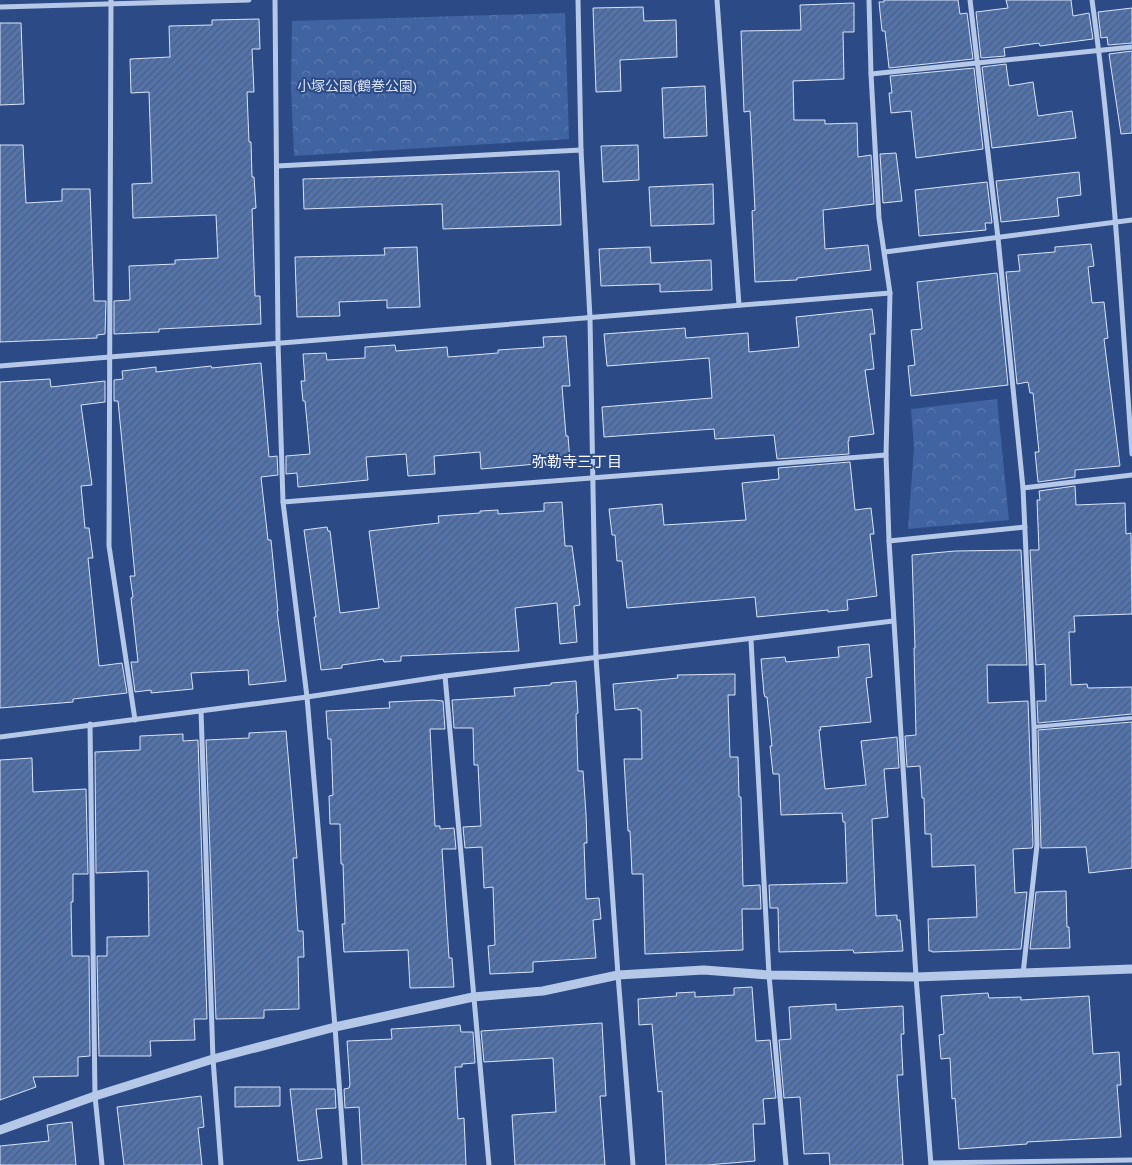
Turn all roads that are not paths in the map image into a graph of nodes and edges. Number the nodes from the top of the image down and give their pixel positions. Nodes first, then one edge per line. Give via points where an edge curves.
1 (249, 0) edge
2 (275, 0) edge
3 (578, 0) edge
4 (717, 0) edge
5 (869, 0) edge
6 (970, 0) edge
7 (1092, 0) edge
8 (111, 2) edge
9 (0, 7) edge
10 (1132, 47) edge
11 (1099, 50) junction
12 (977, 63) junction
13 (871, 74) junction
14 (581, 150) junction
15 (277, 166) junction
16 (1132, 220) edge
17 (1115, 222) junction
18 (998, 238) junction
19 (885, 252) junction
20 (890, 293) junction
21 (739, 305) junction
22 (590, 318) junction
23 (278, 344) junction
24 (109, 357) junction
25 (0, 366) edge
26 (1132, 454) edge
27 (886, 455) junction
28 (1132, 475) edge
29 (594, 477) junction
30 (1023, 488) junction
31 (283, 502) junction
32 (1025, 528) junction
33 (889, 541) junction
34 (893, 621) junction
35 (751, 640) junction
36 (596, 658) junction
37 (445, 676) junction
38 (307, 698) junction
39 (200, 711) junction
40 (1132, 718) edge
41 (136, 720) junction
42 (90, 724) junction
43 (1034, 727) junction
44 (0, 737) edge
45 (1132, 969) edge
46 (1023, 974) junction
47 (618, 975) junction
48 (769, 975) junction
49 (916, 977) junction
50 (473, 997) junction
51 (335, 1027) junction
52 (213, 1059) junction
53 (96, 1096) junction
54 (0, 1130) edge
55 (1132, 1160) edge
56 (931, 1164) edge
57 (102, 1165) edge
58 (221, 1165) edge
59 (345, 1165) edge
60 (489, 1165) edge
61 (633, 1165) edge
62 (786, 1165) edge

1 - 8 street
2 - 15 street
3 - 14 street
4 - 21 street
5 - 13 street
6 - 12 street
7 - 11 street
8 - 9 street
8 - 24 street
10 - 11 street
11 - 12 street
11 - 17 street
12 - 13 street
12 - 18 street
13 - 19 street via 879,218
14 - 15 street
14 - 22 street
15 - 23 street
16 - 17 street
17 - 18 street
17 - 26 street
18 - 19 street
18 - 30 street
19 - 20 street
20 - 21 street
20 - 27 street
21 - 22 street
22 - 23 street
22 - 29 street
23 - 24 street
23 - 31 street
24 - 25 street
24 - 41 street via 109,546
27 - 29 street
27 - 33 street
28 - 30 street
29 - 31 street
29 - 36 street
30 - 32 street
31 - 38 street
32 - 33 street
32 - 43 street
33 - 34 street
34 - 35 street
34 - 49 street
35 - 36 street
35 - 48 street
36 - 37 street
36 - 47 street
37 - 38 street
37 - 50 street
38 - 39 street
38 - 51 street
39 - 41 street
39 - 52 street
40 - 43 lane
41 - 42 street
42 - 44 street
42 - 53 street
43 - 46 street via 1036,846
45 - 46 street
46 - 49 street
47 - 48 street via 704,970
47 - 50 street via 543,991
47 - 61 street
48 - 49 street
48 - 62 street
49 - 56 street
50 - 51 street
50 - 60 street
51 - 52 street
51 - 59 street
52 - 53 street
52 - 58 street
53 - 54 street
53 - 57 street
55 - 56 street

